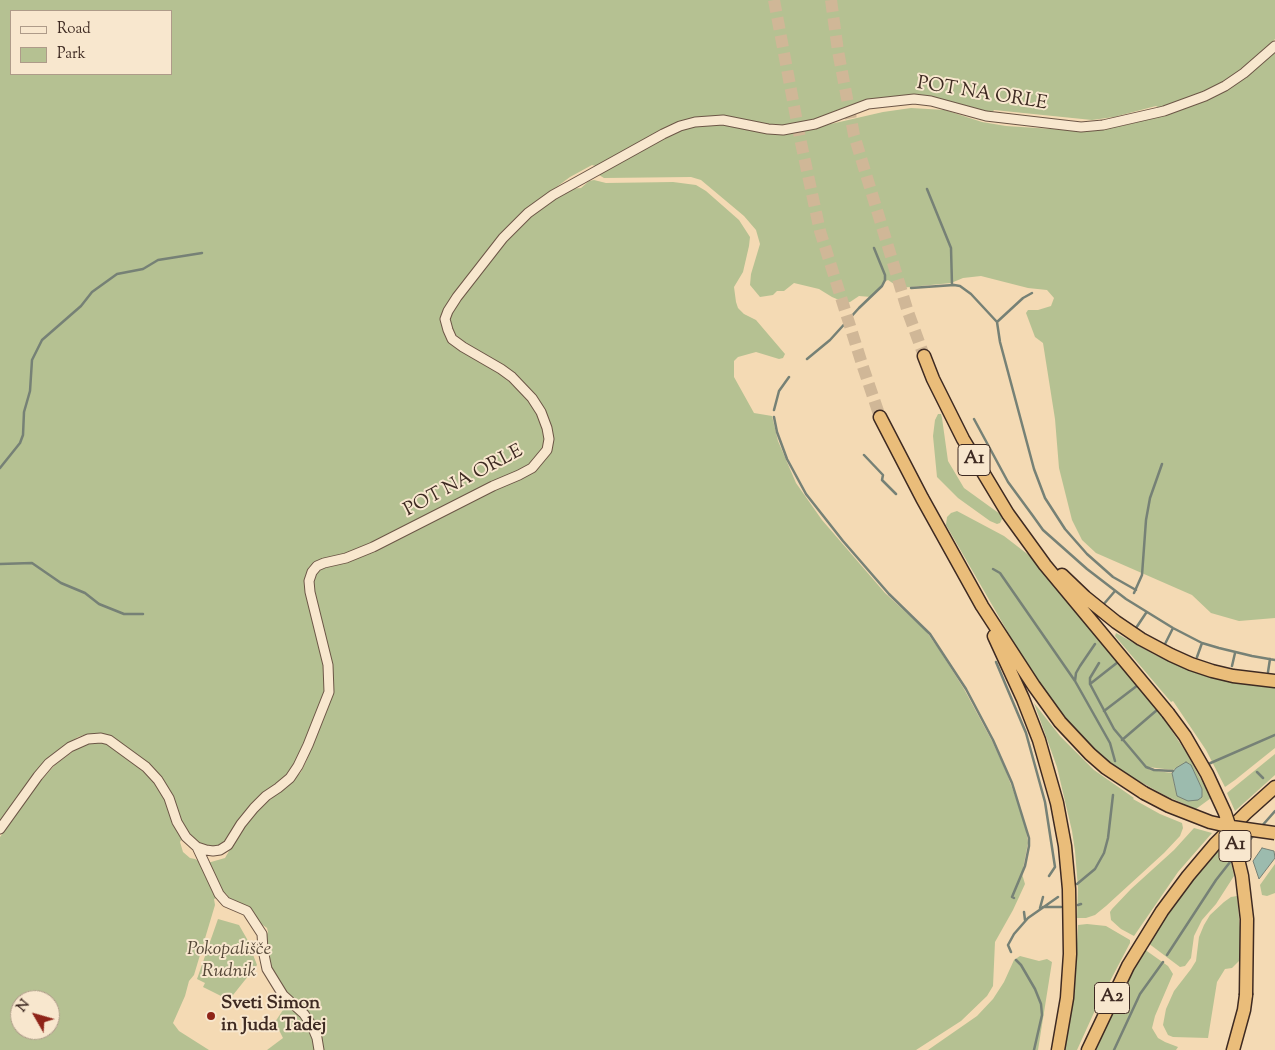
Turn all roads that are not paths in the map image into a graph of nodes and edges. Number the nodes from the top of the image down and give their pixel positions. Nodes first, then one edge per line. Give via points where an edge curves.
1 (1275, 46) edge
2 (924, 356) tunnel mouth
3 (880, 417) tunnel mouth
4 (1039, 556) junction
5 (982, 606) junction
6 (1275, 681) edge
7 (1275, 787) edge
8 (0, 829) edge
9 (1275, 833) edge
10 (197, 847) junction
11 (319, 1050) edge
12 (1058, 1050) edge
13 (1088, 1050) edge
14 (1233, 1050) edge

1 - 10 street, POT NA ORLE via 1244,73 1205,96 1102,125 1081,127 986,116 914,99 868,104 815,124 783,130 723,120 695,122 663,134 528,213 457,297 445,319 452,339 501,369 532,398 547,428 547,450 532,468 520,475 373,547 317,566 309,581 310,592 328,665 329,692 311,738 290,778 254,808 228,845 213,851
2 - 4 highway, A1 via 973,458
3 - 5 highway
4 - 6 highway via 1099,610 1153,646 1212,671
4 - 14 highway, A1, bridge via 1185,736 1225,813 1242,876 1247,919 1246,995
5 - 9 highway, bridge via 1034,686 1070,733 1106,768 1176,809 1210,822
5 - 12 highway via 1034,726 1052,781 1065,846 1071,922 1067,998
7 - 13 highway, A2 via 1230,828 1171,899 1118,984
8 - 10 street via 49,763 79,742 101,738 117,745 153,774 169,798 186,838
10 - 11 street via 219,894 226,902 247,911 262,934 267,969 283,995 312,1026

